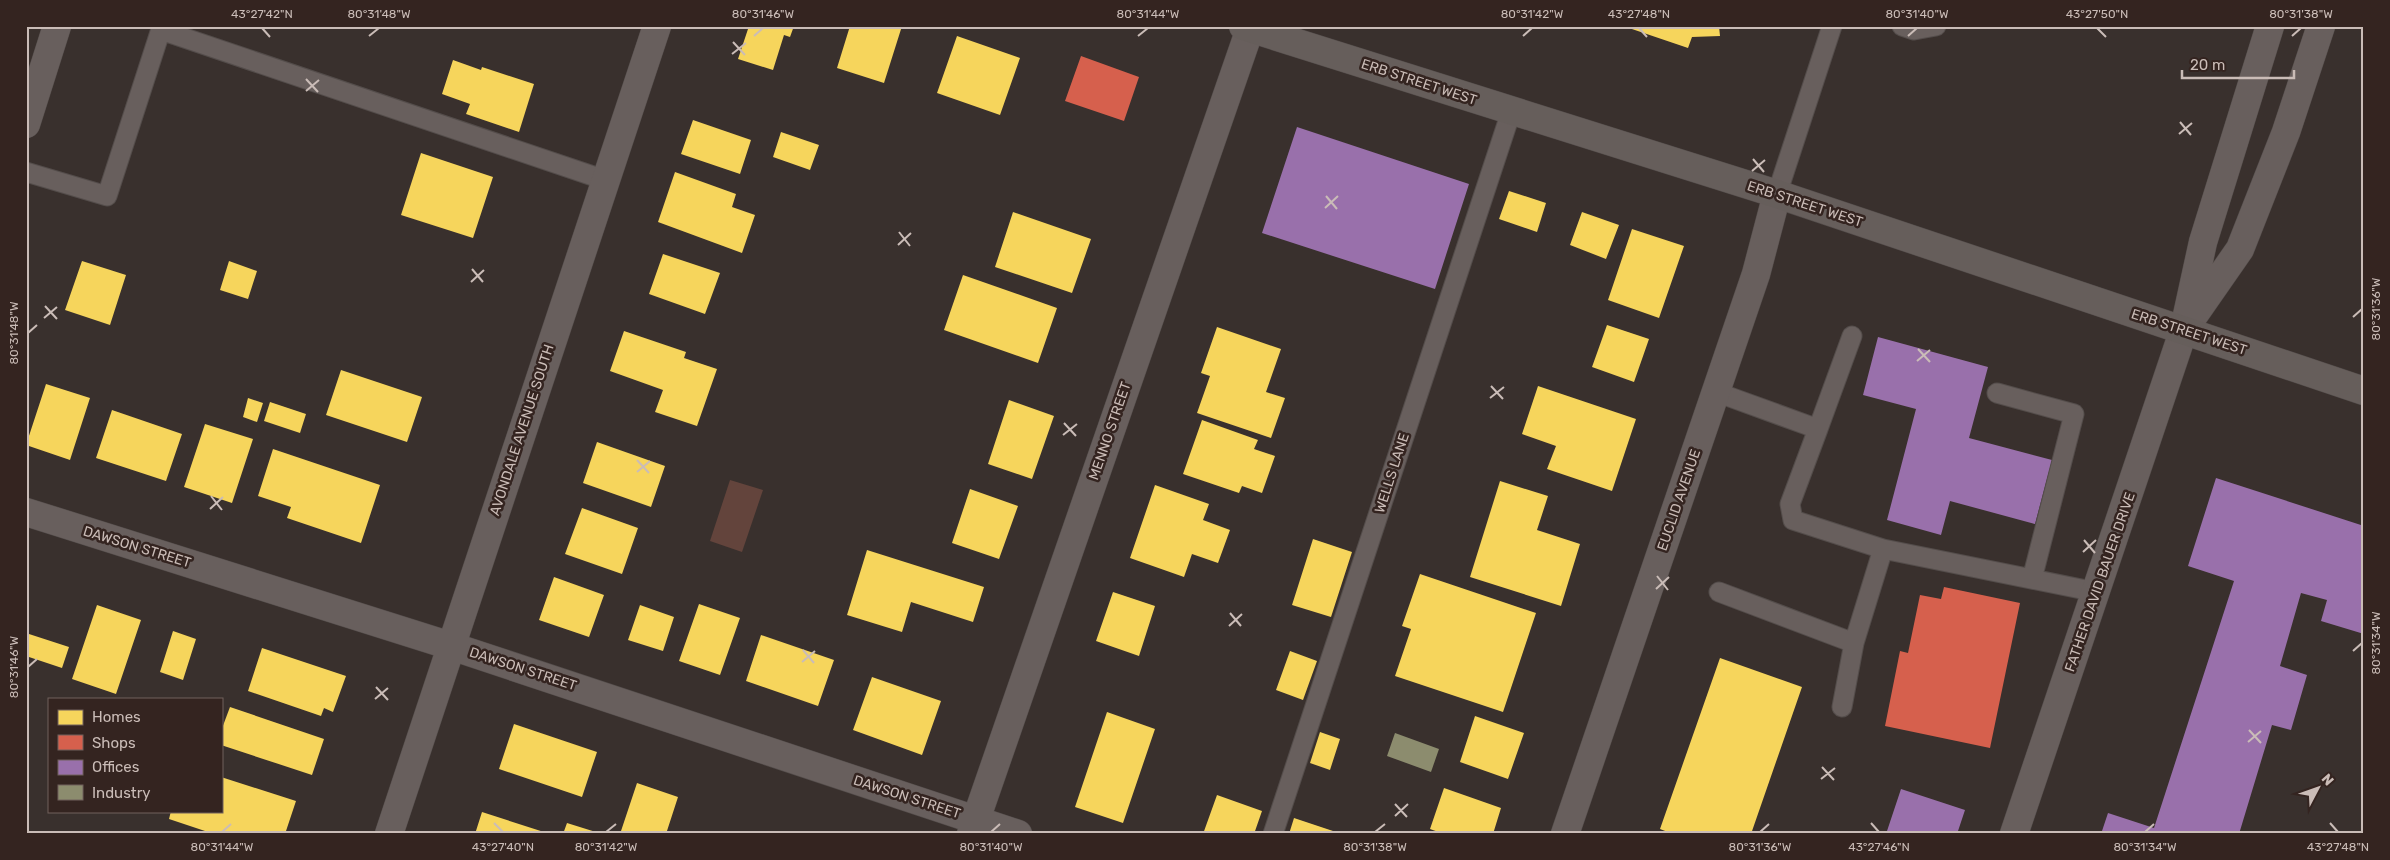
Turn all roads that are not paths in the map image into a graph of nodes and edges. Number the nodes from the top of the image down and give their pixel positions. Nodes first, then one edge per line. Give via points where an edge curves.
1 (58, 26) edge
2 (658, 26) edge
3 (1832, 26) edge
4 (1902, 26) edge
5 (1936, 26) edge
6 (2270, 26) edge
7 (2321, 26) edge
8 (1248, 27) edge
9 (161, 28) edge
10 (1511, 112) junction
11 (26, 124) edge
12 (26, 172) edge
13 (605, 180) junction
14 (1777, 194) junction
15 (2184, 329) junction
16 (1852, 336) dead end
17 (2364, 391) edge
18 (1716, 392) junction
19 (1997, 393) dead end
20 (1818, 429) junction
21 (26, 512) edge
22 (1883, 549) junction
23 (2032, 579) junction
24 (1718, 592) dead end
25 (2096, 592) junction
26 (1854, 643) junction
27 (451, 646) junction
28 (1842, 707) dead end
29 (973, 827) edge
30 (389, 834) edge
31 (1018, 834) edge
32 (1273, 834) edge
33 (1565, 834) edge
34 (2014, 834) edge

1 - 11 street
2 - 13 street, AVONDALE AVENUE SOUTH
3 - 14 lane
4 - 5 lane via 1914,30
6 - 15 street, FATHER DAVID BAUER DRIVE via 2203,242
7 - 15 street, FATHER DAVID BAUER DRIVE via 2286,132 2240,249
8 - 10 main road, ERB STREET WEST
8 - 29 street, MENNO STREET
9 - 12 lane via 107,196
9 - 13 lane
10 - 14 main road, ERB STREET WEST
10 - 32 lane, WELLS LANE
13 - 27 street, AVONDALE AVENUE SOUTH
14 - 15 main road, ERB STREET WEST
14 - 18 street, EUCLID AVENUE via 1756,274
15 - 17 main road, ERB STREET WEST
15 - 25 street, FATHER DAVID BAUER DRIVE
16 - 20 lane
18 - 20 lane
18 - 33 street, EUCLID AVENUE
19 - 23 lane via 2074,414
20 - 22 lane via 1790,504 1793,520
21 - 27 street, DAWSON STREET
22 - 23 lane
22 - 26 lane
23 - 25 lane
24 - 26 lane
25 - 34 street, FATHER DAVID BAUER DRIVE
26 - 28 lane
27 - 29 street, DAWSON STREET
27 - 30 street, AVONDALE AVENUE SOUTH
29 - 31 street, DAWSON STREET

